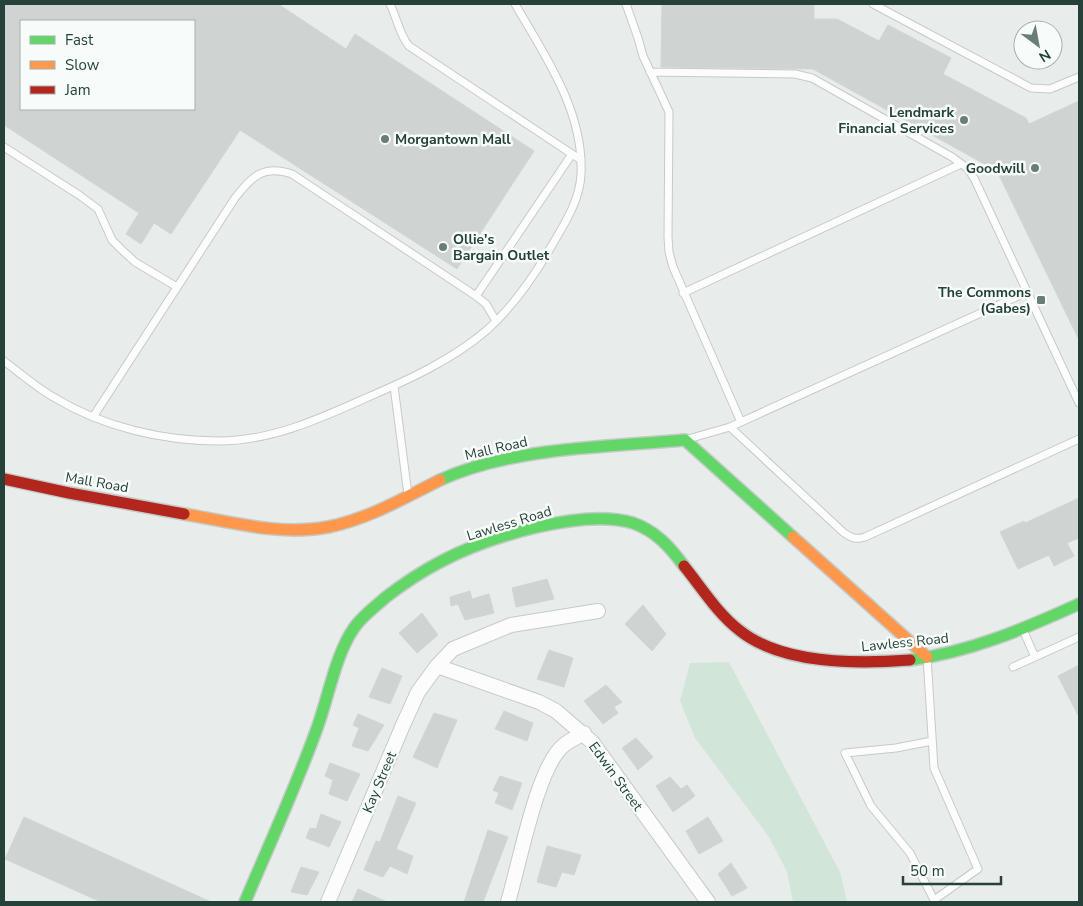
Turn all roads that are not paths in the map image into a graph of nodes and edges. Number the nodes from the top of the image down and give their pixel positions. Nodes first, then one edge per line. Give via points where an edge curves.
1 (390, 4) edge
2 (515, 4) edge
3 (626, 4) edge
4 (873, 4) edge
5 (650, 72) junction
6 (1079, 77) edge
7 (4, 147) edge
8 (572, 154) junction
9 (581, 160) junction
10 (961, 164) junction
11 (177, 287) junction
12 (1027, 292) junction
13 (683, 293) junction
14 (476, 296) junction
15 (496, 321) junction
16 (4, 361) edge
17 (394, 386) junction
18 (1079, 403) edge
19 (93, 418) junction
20 (742, 422) junction
21 (730, 427) junction
22 (1079, 439) edge
23 (685, 440) junction
24 (4, 479) edge
25 (408, 497) junction
26 (1079, 604) edge
27 (598, 611) dead end
28 (1022, 628) junction
29 (1079, 637) edge
30 (927, 657) junction
31 (1035, 657) junction
32 (437, 666) junction
33 (1013, 668) dead end
34 (584, 733) junction
35 (932, 741) junction
36 (245, 902) edge
37 (328, 902) edge
38 (508, 902) edge
39 (708, 902) edge

1 - 8 lane via 409,46
2 - 9 lane via 568,103 576,124
3 - 5 lane
4 - 6 lane via 1031,88 1050,89
5 - 10 lane via 795,74 812,78
5 - 13 lane via 669,112 669,252
7 - 11 lane via 98,209 112,240 122,250 135,262
8 - 9 lane
8 - 14 lane
9 - 15 lane via 576,199 568,219 528,283
10 - 12 lane via 974,178
10 - 13 lane
11 - 14 lane via 244,187 258,175 276,170 292,174
11 - 19 lane
12 - 18 lane
12 - 20 lane
13 - 20 lane
14 - 15 lane via 486,304
15 - 17 lane via 449,358
16 - 19 lane via 53,397
17 - 19 lane via 309,423 254,438 190,440 133,430
17 - 25 lane
20 - 21 lane
21 - 22 lane via 843,532 858,539
21 - 23 lane
23 - 25 street, Mall Road via 549,452 501,460 470,468
23 - 30 street
24 - 25 street, Mall Road via 265,528 295,530 366,516
26 - 28 street, Lawless Road
27 - 32 street, Kay Street via 512,625 453,649
28 - 30 street, Lawless Road via 970,648
28 - 31 lane
29 - 31 lane
30 - 35 lane
30 - 36 street, Lawless Road via 858,662 786,654 767,648 726,620 686,567 652,531 631,522 577,520 545,525 502,538 431,566 361,619 347,639 324,709
31 - 33 lane
32 - 34 street via 539,702
32 - 37 street, Kay Street via 418,692 402,725
34 - 38 street, Edwin Street via 563,745 547,768 536,796
34 - 39 street, Edwin Street
35 - 35 lane via 934,768 978,870 934,900 910,853 872,806 845,753

